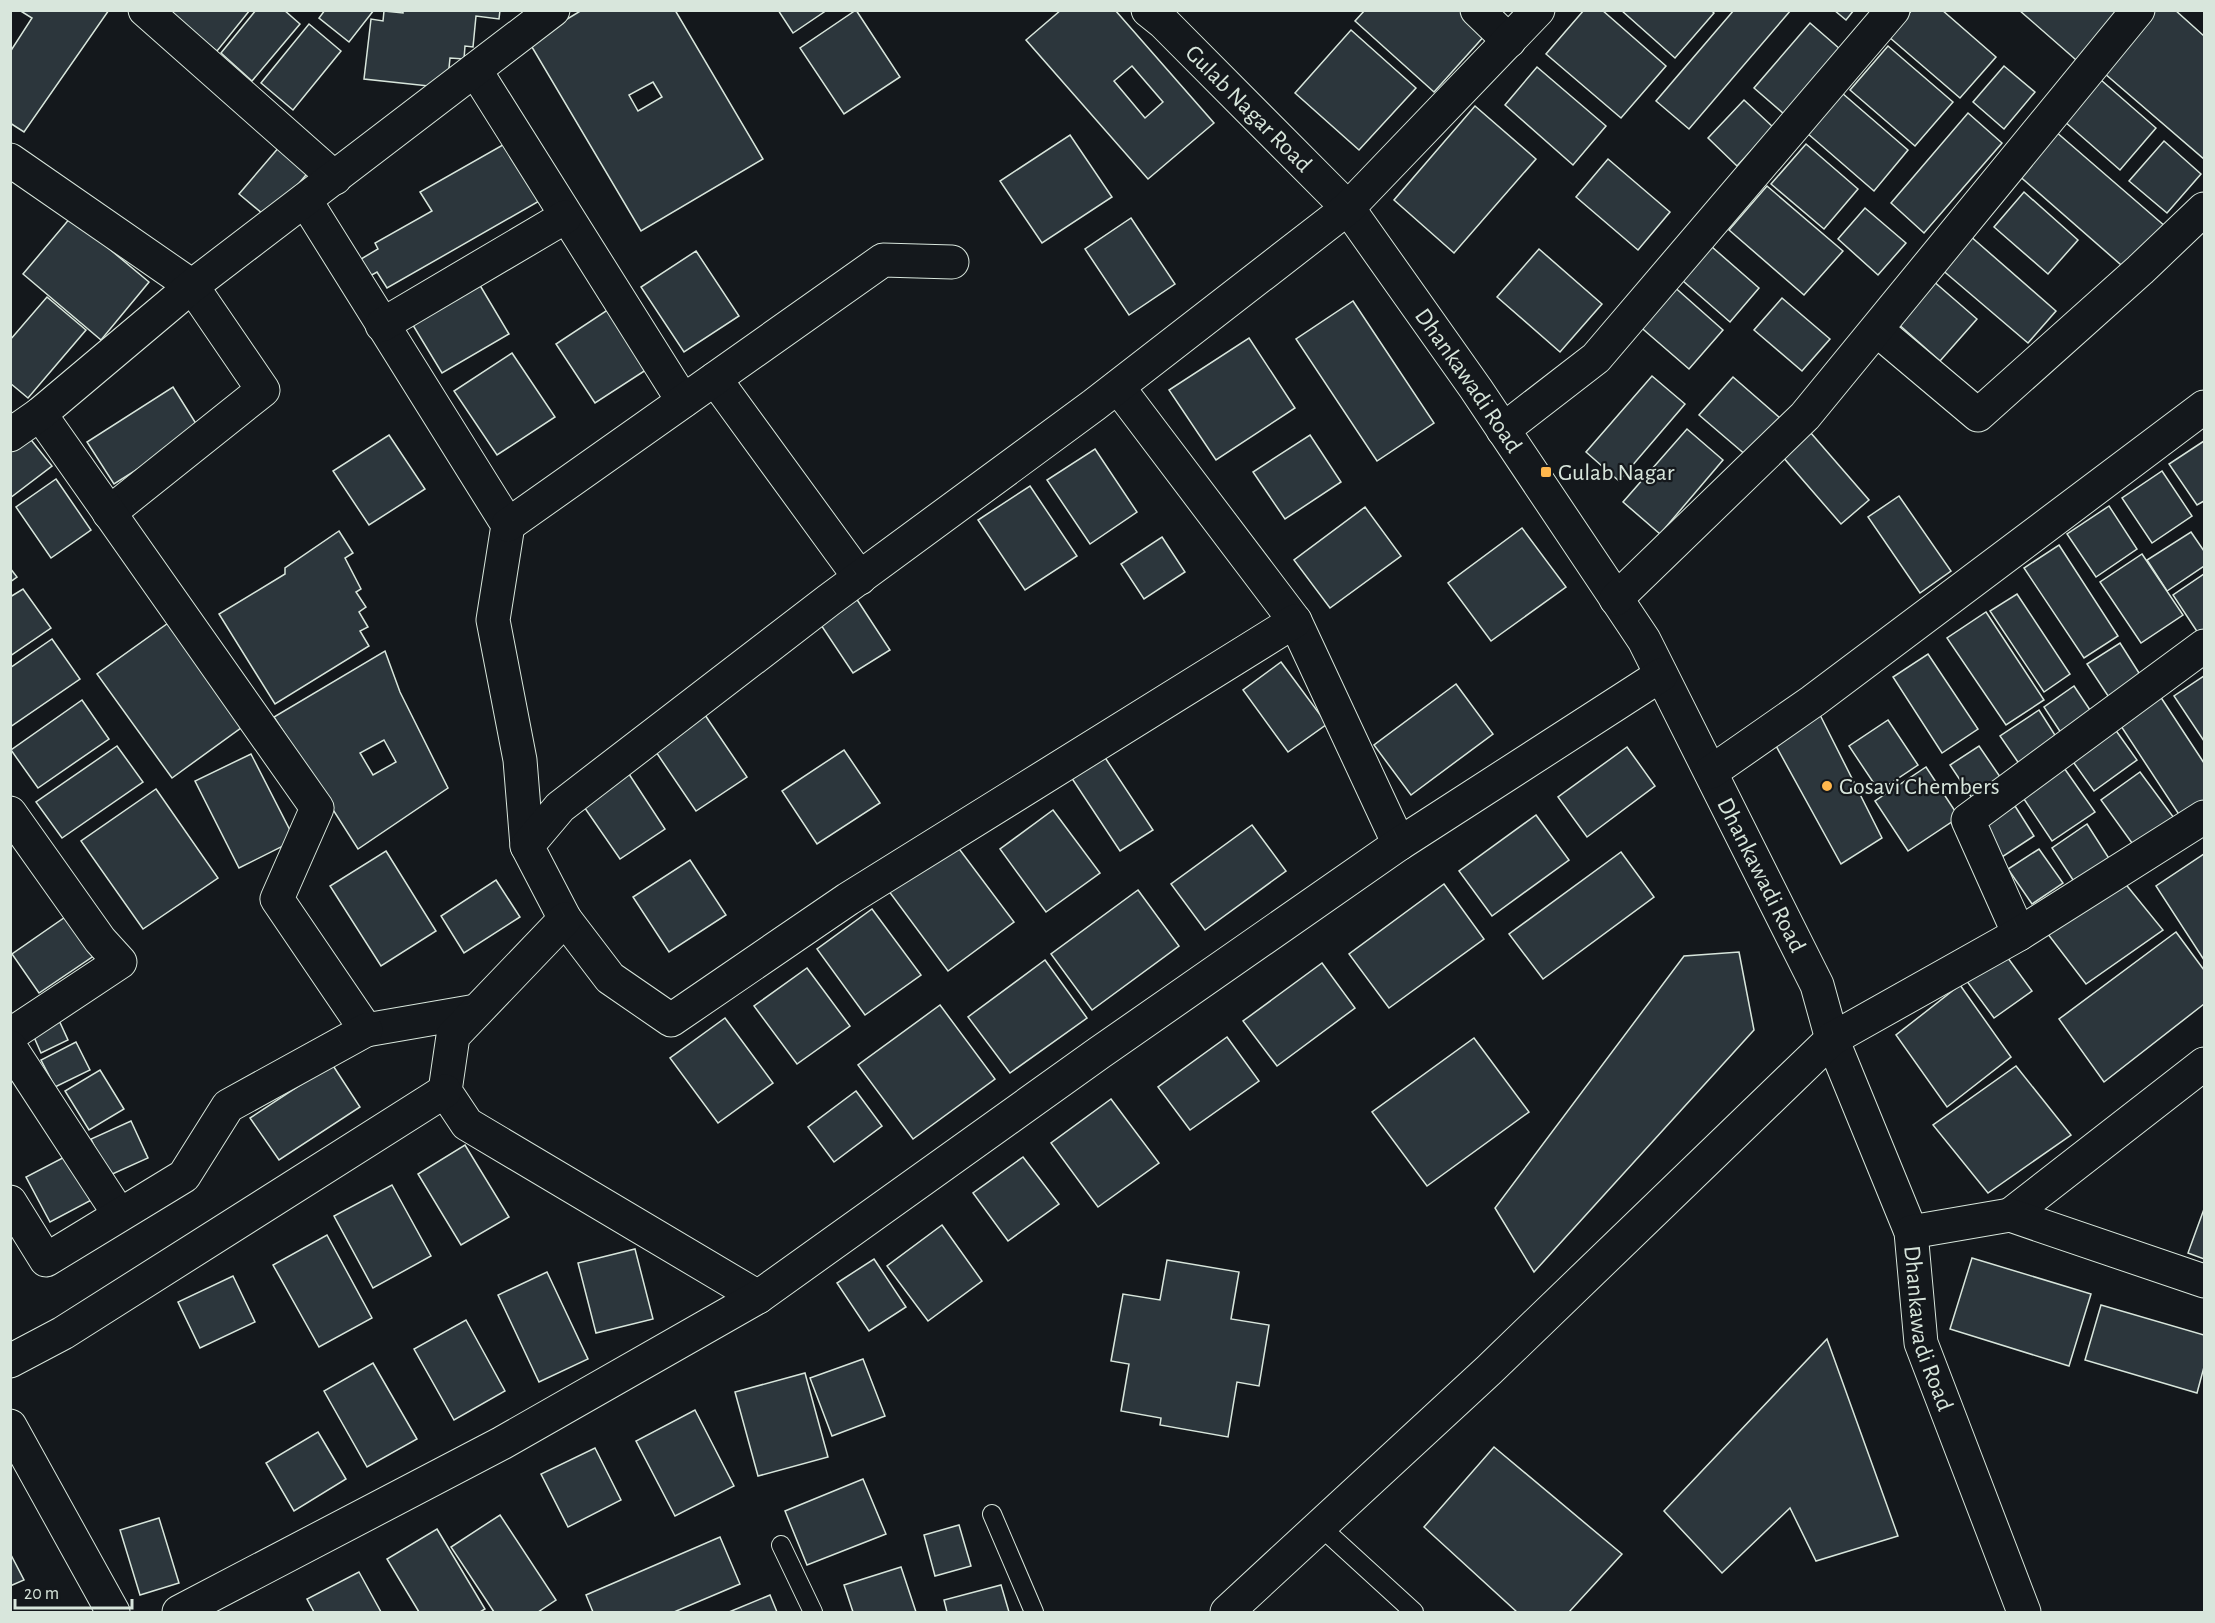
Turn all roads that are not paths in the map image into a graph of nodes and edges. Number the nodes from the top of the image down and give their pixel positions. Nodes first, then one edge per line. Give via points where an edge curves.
1 (145, 10) edge
2 (553, 10) edge
3 (1148, 10) edge
4 (1477, 10) edge
5 (1538, 10) edge
6 (1893, 10) edge
7 (2138, 10) edge
8 (1509, 41) junction
9 (475, 70) junction
10 (10, 160) edge
11 (335, 178) junction
12 (305, 201) junction
13 (1348, 208) junction
14 (2205, 209) edge
15 (566, 217) junction
16 (952, 262) dead end
17 (192, 286) junction
18 (382, 325) junction
19 (1877, 330) junction
20 (715, 379) junction
21 (1118, 387) junction
22 (683, 401) junction
23 (2205, 407) edge
24 (20, 425) edge
25 (1503, 430) junction
26 (109, 513) junction
27 (508, 525) junction
28 (860, 578) junction
29 (1616, 599) junction
30 (1295, 621) junction
31 (2205, 646) edge
32 (1661, 675) junction
33 (1711, 772) junction
34 (10, 813) edge
35 (2205, 817) edge
36 (1399, 844) junction
37 (527, 846) junction
38 (565, 919) junction
39 (2019, 934) junction
40 (476, 1011) junction
41 (366, 1030) junction
42 (13, 1032) edge
43 (1832, 1039) junction
44 (2205, 1064) edge
45 (445, 1091) junction
46 (10, 1202) edge
47 (118, 1214) junction
48 (2010, 1215) junction
49 (1911, 1232) junction
50 (2205, 1281) edge
51 (758, 1298) junction
52 (10, 1361) edge
53 (10, 1426) edge
54 (993, 1514) dead end
55 (1321, 1527) junction
56 (781, 1545) dead end
57 (113, 1612) edge
58 (179, 1612) edge
59 (813, 1612) edge
60 (1034, 1612) edge
61 (1227, 1612) edge
62 (1414, 1612) edge
63 (2024, 1612) edge

1 - 11 street
2 - 9 street
3 - 13 street, Gulab Nagar Road
4 - 8 street
5 - 8 street
6 - 25 street via 1596,358
7 - 19 street
8 - 13 street
9 - 11 street
9 - 15 street
10 - 17 street
11 - 12 street
12 - 17 street
12 - 18 street
13 - 21 street
13 - 25 street, Dhankawadi Road
14 - 19 street via 1978,415
15 - 18 street
15 - 22 street
16 - 20 street via 883,260
17 - 24 street
17 - 26 street via 263,390
18 - 27 street
19 - 29 street via 1805,416
20 - 22 street
20 - 28 street
21 - 28 street
21 - 30 street
22 - 27 street
23 - 33 street via 1822,694
24 - 26 street
25 - 29 street, Dhankawadi Road
26 - 41 street via 317,808 277,899
27 - 37 street via 494,620 520,760
28 - 37 street via 560,807
29 - 32 street, Dhankawadi Road via 1644,640
30 - 36 street
30 - 38 street via 848,899 671,1020 610,978
31 - 39 street via 1968,820
32 - 33 street, Dhankawadi Road
32 - 36 street
33 - 43 street, Dhankawadi Road via 1817,985
34 - 42 street via 100,940 120,962
35 - 39 street
36 - 51 street
37 - 38 street
38 - 40 street
39 - 43 street
40 - 41 street
40 - 45 street via 453,1036
41 - 47 street via 228,1106 184,1176
42 - 47 street
43 - 49 street, Dhankawadi Road
43 - 55 street
44 - 48 street
45 - 51 street via 467,1124
45 - 52 street via 63,1333
46 - 47 street via 46,1260
48 - 49 street
48 - 50 street
49 - 63 street, Dhankawadi Road via 1921,1343
51 - 58 street via 502,1443
53 - 57 street
54 - 60 lane
55 - 61 street
55 - 62 lane
56 - 59 lane

